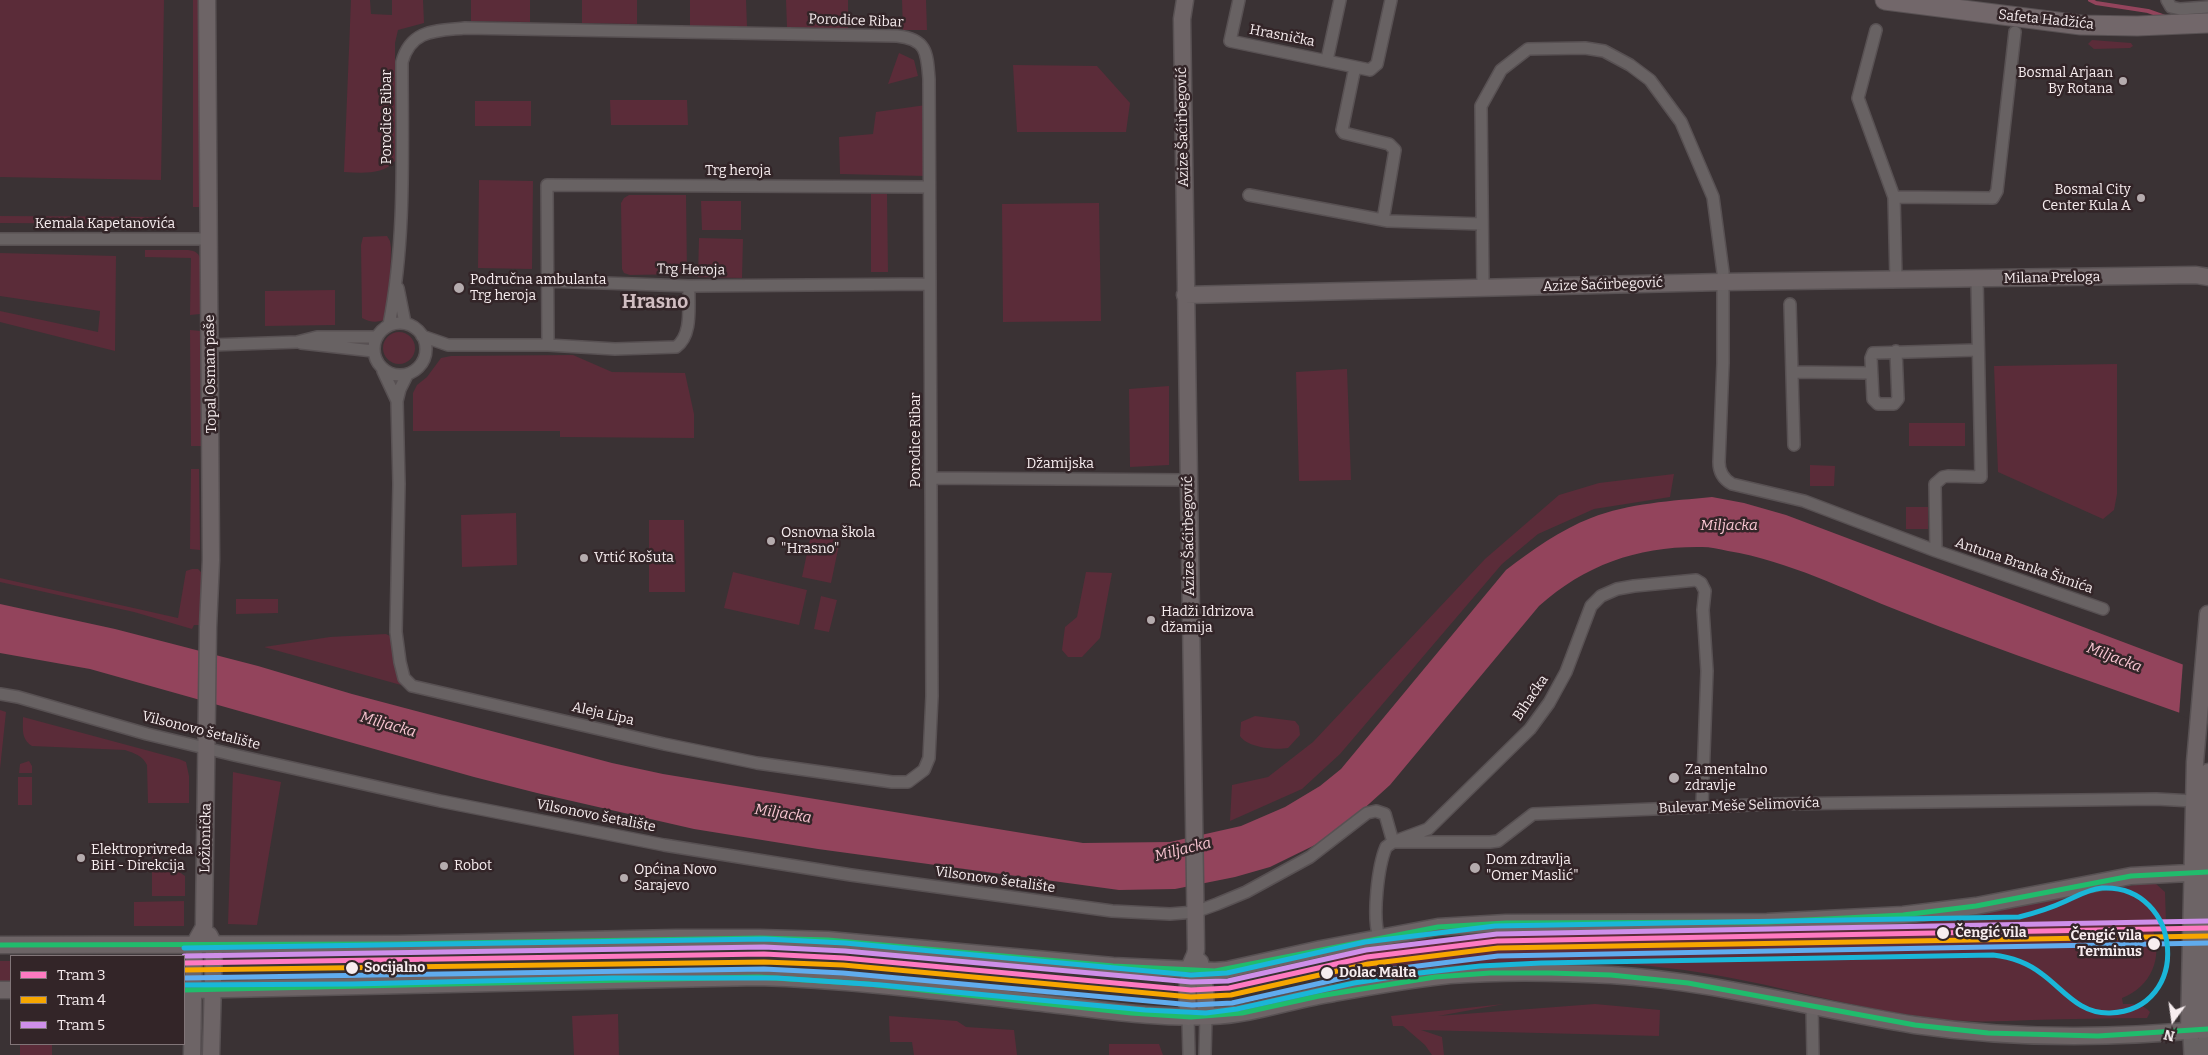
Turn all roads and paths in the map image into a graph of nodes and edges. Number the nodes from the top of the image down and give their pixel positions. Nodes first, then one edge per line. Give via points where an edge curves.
1 (207, 0) edge
2 (1179, 0) edge
3 (1185, 0) edge
4 (1239, 0) edge
5 (1340, 0) edge
6 (1391, 0) edge
7 (1885, 0) edge
8 (2167, 0) edge
9 (2208, 7) edge
10 (1182, 19) junction
11 (2208, 23) edge
12 (1876, 30) dead end
13 (2015, 32) dead end
14 (1328, 60) junction
15 (1355, 67) junction
16 (929, 187) junction
17 (1249, 195) dead end
18 (1894, 198) junction
19 (1383, 220) junction
20 (1482, 224) junction
21 (0, 239) edge
22 (209, 240) junction
23 (2208, 277) edge
24 (397, 279) junction
25 (1896, 279) junction
26 (1977, 279) junction
27 (547, 281) junction
28 (1722, 282) junction
29 (930, 284) junction
30 (690, 286) junction
31 (1483, 288) junction
32 (1185, 295) junction
33 (1790, 304) dead end
34 (405, 323) junction
35 (389, 325) junction
36 (422, 336) junction
37 (376, 337) junction
38 (297, 342) junction
39 (211, 344) junction
40 (448, 345) junction
41 (548, 345) junction
42 (1978, 350) junction
43 (373, 351) junction
44 (1896, 351) junction
45 (426, 352) junction
46 (383, 370) junction
47 (1792, 372) junction
48 (1871, 373) junction
49 (407, 375) junction
50 (397, 401) junction
51 (1794, 445) dead end
52 (931, 478) junction
53 (1188, 480) junction
54 (1936, 551) junction
55 (2104, 609) dead end
56 (2208, 614) edge
57 (0, 694) edge
58 (206, 748) junction
59 (2208, 772) edge
60 (916, 776) joint
61 (2193, 801) junction
62 (1702, 806) junction
63 (1393, 842) junction
64 (2201, 872) edge
65 (1195, 912) junction
66 (204, 927) junction
67 (1379, 937) junction
68 (194, 944) junction
69 (0, 945) edge
70 (214, 945) junction
71 (1196, 967) junction
72 (213, 989) junction
73 (189, 990) edge
74 (1812, 1006) junction
75 (1206, 1016) junction
76 (1188, 1017) junction
77 (2200, 1030) edge
78 (192, 1055) edge
79 (211, 1055) edge
80 (1189, 1055) edge
81 (1206, 1055) edge
82 (1813, 1055) edge
83 (2190, 1055) edge
84 (2200, 1055) edge
85 (2205, 1055) edge

1 - 22 main road, Topal Osman paše
2 - 10 main road, Azize Šaćirbegović
3 - 10 main road, Azize Šaćirbegović
4 - 14 street, Hrasnička via 1230,42
5 - 14 street, Hrasnička
6 - 15 street, Hrasnička via 1377,64 1370,70
7 - 11 main road, Safeta Hadžića via 2081,25 2127,27
8 - 9 street via 2170,7
10 - 32 main road, Azize Šaćirbegović
12 - 18 street via 1858,91 1859,105
13 - 18 street via 1997,191 1993,198
14 - 15 street, Hrasnička
15 - 19 street via 1342,130 1389,144 1395,150
16 - 24 street, Porodice Ribar via 928,56 920,42 911,37 465,28 424,34 414,39 404,52 402,62 402,185
16 - 27 street, Trg heroja via 547,185
16 - 29 street, Porodice Ribar
17 - 19 street
18 - 25 street
19 - 20 street
20 - 28 street via 1481,106 1501,70 1528,49 1604,50 1650,80 1681,122 1713,197
20 - 31 street
21 - 22 street, Kemala Kapetanovića
22 - 39 main road, Topal Osman paše
23 - 26 main road, Milana Preloga
24 - 34 street, Porodice Ribar
24 - 35 street, Porodice Ribar
25 - 26 main road, Milana Preloga
25 - 28 main road, Milana Preloga
26 - 42 street, Antuna Branka Šimića
27 - 30 street, Trg Heroja
27 - 41 street
28 - 31 main road, Azize Šaćirbegović
28 - 54 street, Antuna Branka Šimića via 1719,462 1722,476 1732,484 1804,501
29 - 30 street, Trg Heroja
29 - 52 street, Porodice Ribar
30 - 41 street via 687,332 683,342 676,347 615,349
31 - 32 main road, Azize Šaćirbegović
32 - 53 main road, Azize Šaćirbegović
33 - 47 street
34 - 35 street
34 - 36 street via 417,329
35 - 37 street
36 - 40 street
36 - 45 street
37 - 38 street via 316,338
37 - 43 street
38 - 39 street
38 - 43 street
39 - 58 main road, Topal Osman paše via 211,552
40 - 41 street
40 - 45 street
42 - 44 street
42 - 54 street, Antuna Branka Šimića via 1981,477 1948,476 1935,484
43 - 46 street via 377,364
44 - 48 street via 1873,353
44 - 48 street via 1896,402 1875,402
45 - 49 street via 418,368
46 - 49 street via 393,375
46 - 50 street
47 - 48 street
47 - 51 street
49 - 50 street
50 - 60 street, Aleja Lipa via 396,632 404,678 412,686 758,763 892,782 908,782
52 - 53 street, Džamijska
52 - 60 street, Porodice Ribar via 932,696 929,758 924,770
53 - 65 main road, Azize Šaćirbegović
54 - 55 street, Antuna Branka Šimića
56 - 61 main road
57 - 58 street, Vilsonovo šetalište
58 - 65 street, Vilsonovo šetalište via 664,845 1112,911
58 - 66 main road, Ložionička
59 - 64 main road
61 - 62 street, Bulevar Meše Selimovića
61 - 64 main road
62 - 63 street, Bulevar Meše Selimovića via 1533,814 1498,841
62 - 63 street, Bihaćka via 1707,671 1703,610 1706,591 1696,580 1634,586 1601,596 1591,606 1566,672 1530,729 1428,829
63 - 65 street via 1385,814 1367,813 1310,857 1246,892
63 - 67 street via 1384,853 1377,897
64 - 67 main road via 2131,876 1976,906 1903,915 1766,922 1472,924
64 - 77 main road
65 - 71 main road, Azize Šaćirbegović
66 - 68 main road, Ložionička
66 - 70 main road, Ložionička
67 - 71 main road via 1228,970
68 - 69 main road
68 - 70 main road
68 - 73 main road
70 - 71 main road via 770,938 828,940 1113,966
70 - 72 main road
71 - 75 main road, Azize Šaćirbegović
71 - 76 main road, Azize Šaćirbegović via 1187,990
72 - 73 main road
72 - 76 main road via 677,978 826,979
72 - 79 main road
73 - 78 main road
74 - 75 main road via 1651,978 1486,973 1417,979
74 - 77 main road via 1915,1025 1991,1034 2136,1035
74 - 82 street
75 - 76 main road
75 - 81 street
76 - 80 street
77 - 83 street
77 - 84 street
77 - 85 street

